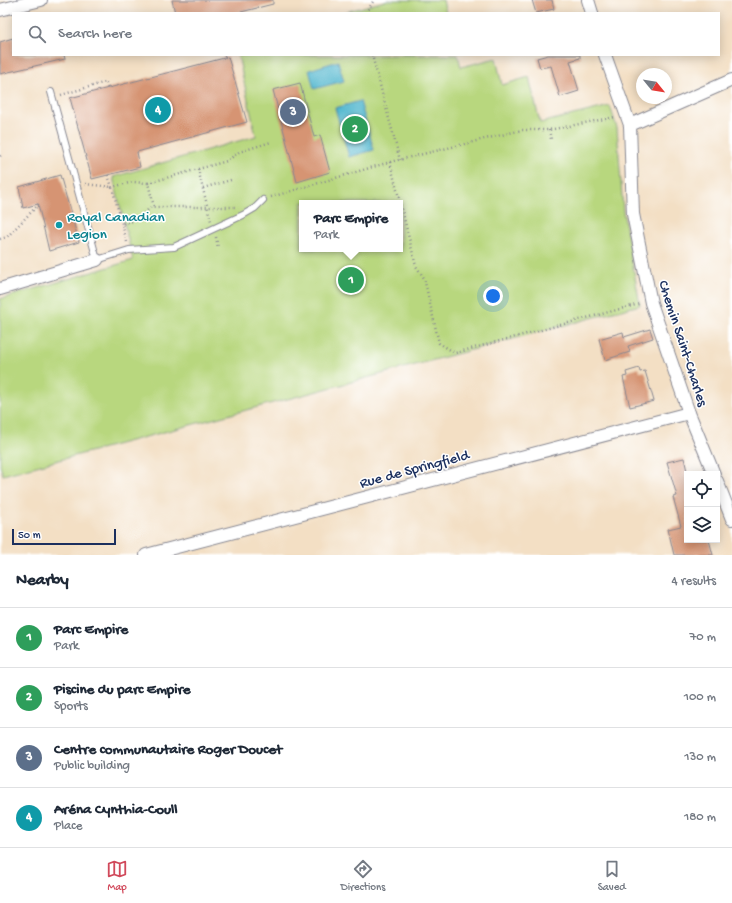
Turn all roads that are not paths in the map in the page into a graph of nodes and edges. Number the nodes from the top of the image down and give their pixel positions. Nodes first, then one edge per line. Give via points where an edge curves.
1 (41, 0) edge
2 (588, 0) edge
3 (0, 10) edge
4 (592, 12) edge
5 (604, 56) edge
6 (732, 80) edge
7 (52, 94) road end
8 (630, 125) junction
9 (263, 200) road end
10 (97, 260) junction
11 (0, 289) edge
12 (689, 413) junction
13 (713, 471) edge
14 (720, 489) edge
15 (732, 519) edge
16 (146, 555) edge

1 - 3 street
2 - 4 street
5 - 8 street, Chemin Saint-Charles
6 - 8 street
7 - 10 lane
8 - 12 street, Chemin Saint-Charles via 633,214 651,303
9 - 10 lane via 255,208 174,247 129,250
10 - 11 street
12 - 13 street, Chemin Saint-Charles
12 - 16 street, Rue de Springfield
14 - 15 street

